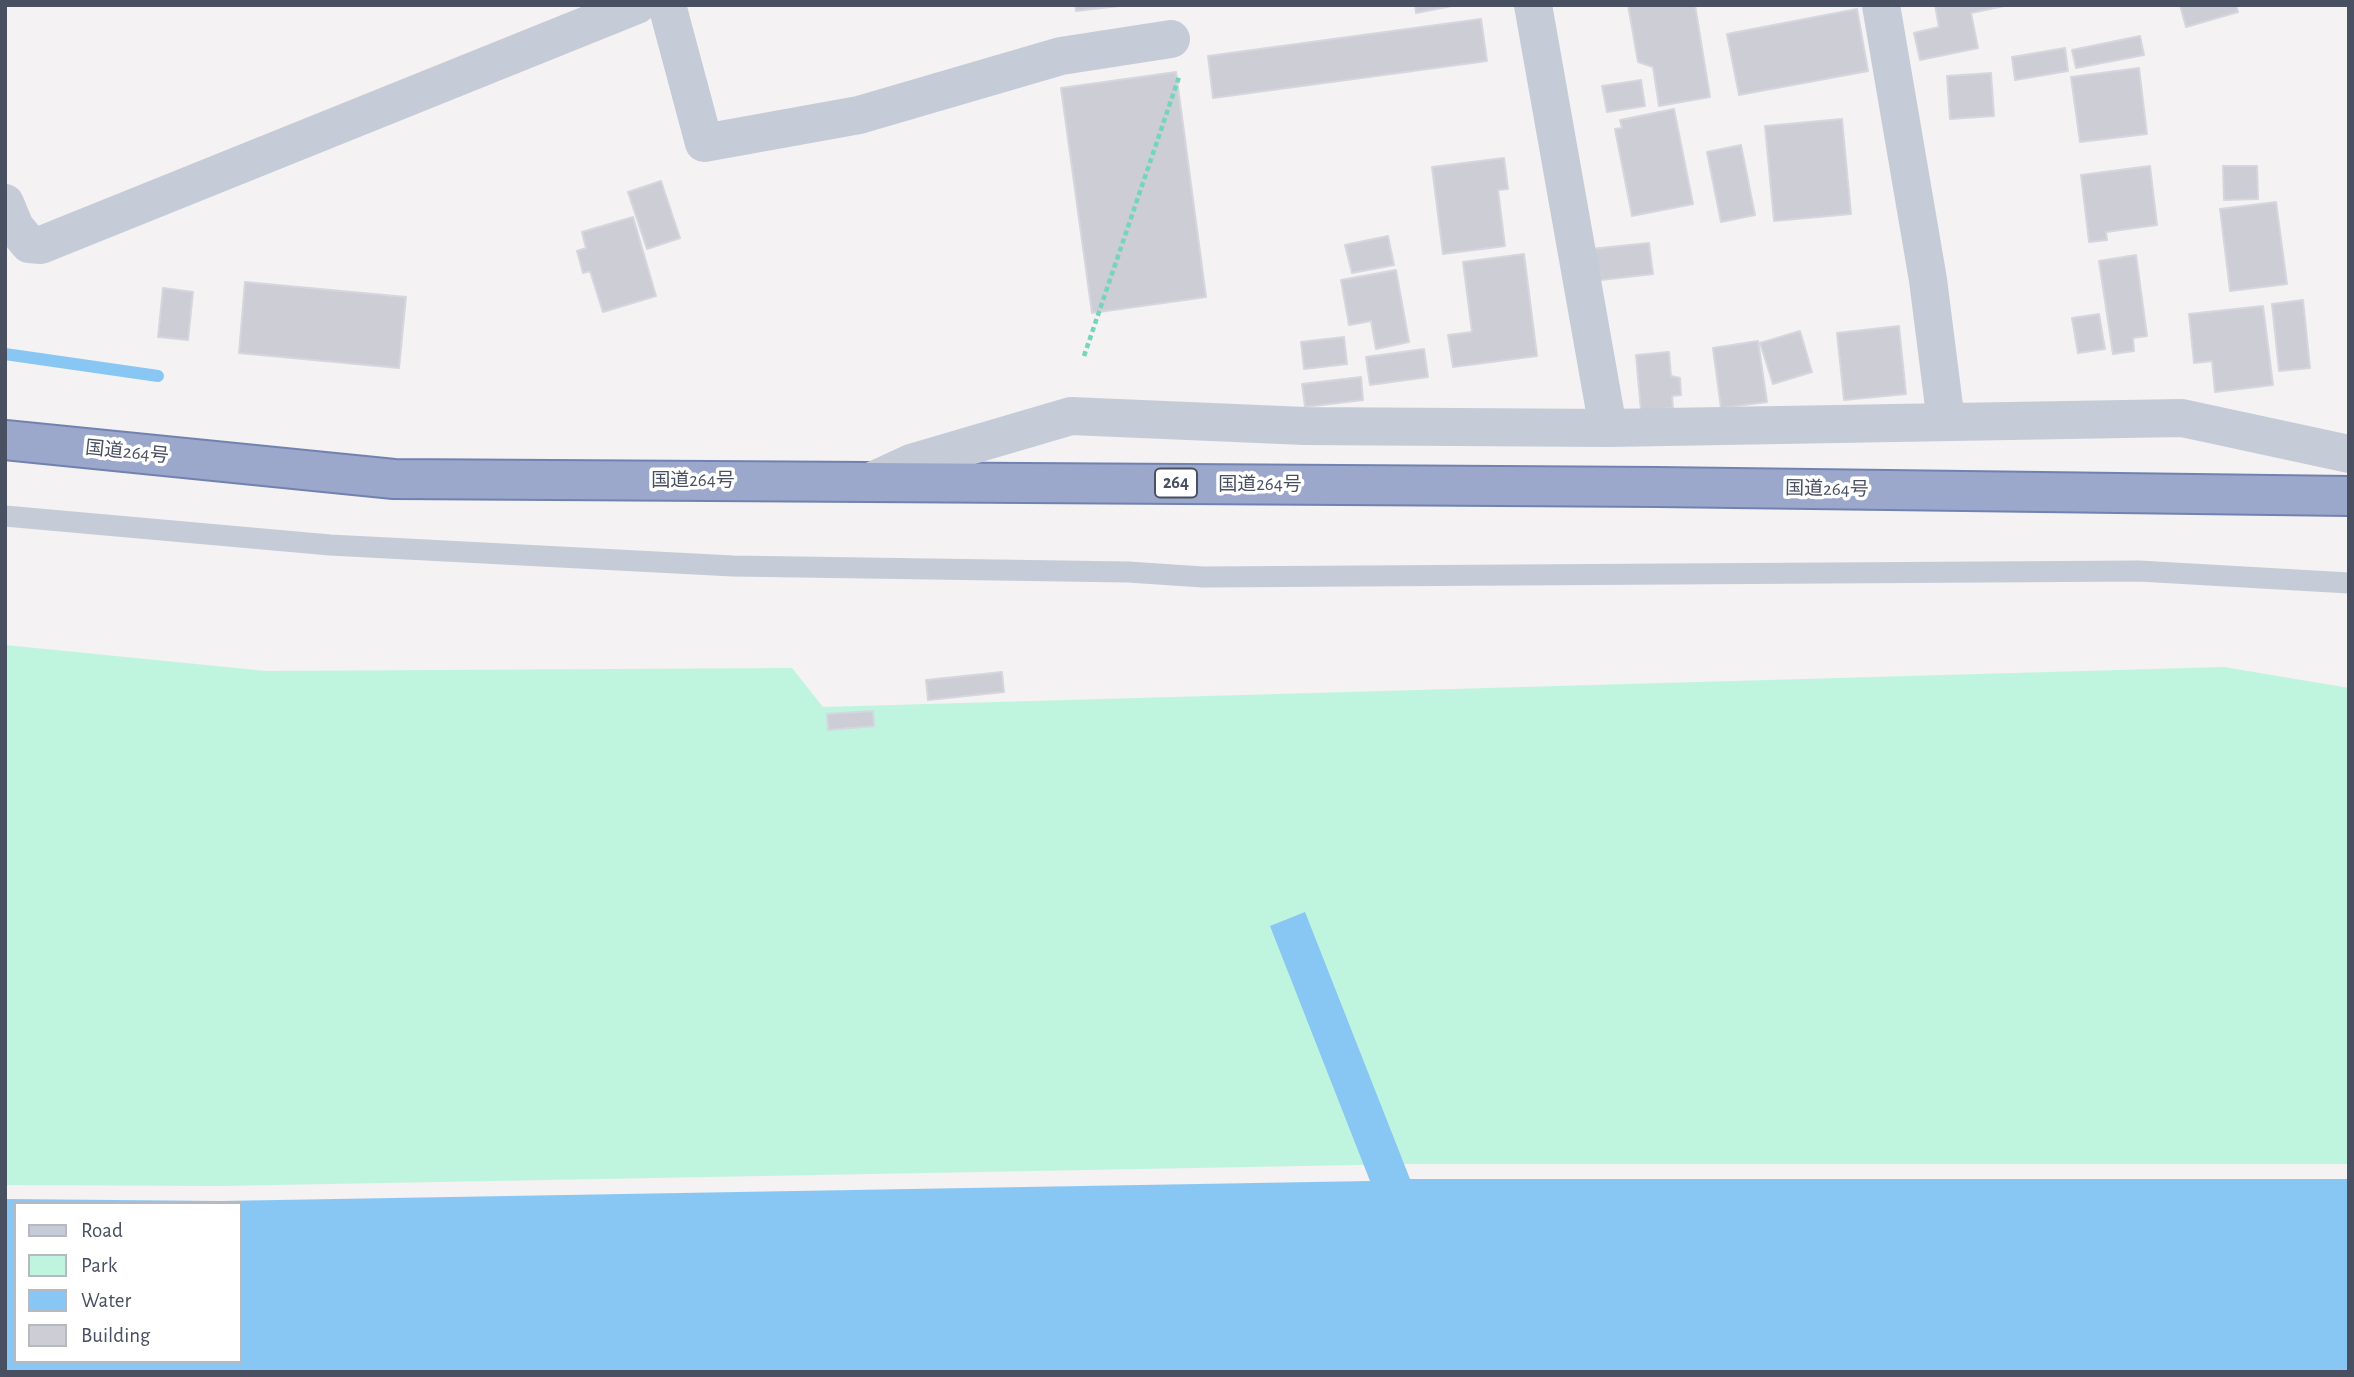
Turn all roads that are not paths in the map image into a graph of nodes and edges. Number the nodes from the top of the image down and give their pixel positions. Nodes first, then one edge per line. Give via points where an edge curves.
1 (637, 5) edge
2 (667, 5) edge
3 (1533, 5) edge
4 (1881, 5) edge
5 (1176, 54) road end
6 (5, 203) edge
7 (1947, 422) junction
8 (1608, 428) junction
9 (5, 440) edge
10 (2349, 454) edge
11 (872, 481) junction
12 (2349, 496) edge
13 (5, 516) edge
14 (2349, 583) edge

1 - 6 street via 41,246 29,244
2 - 5 street via 704,143 859,115 1061,56
3 - 8 street
4 - 7 street
7 - 8 street
7 - 10 street via 2182,418
8 - 11 street via 1305,426 1071,416 911,463
9 - 11 highway, 国道264号 / 264 via 394,479
11 - 12 highway, 国道264号 / 264
13 - 14 lane via 330,545 733,566 1203,577 2139,571

